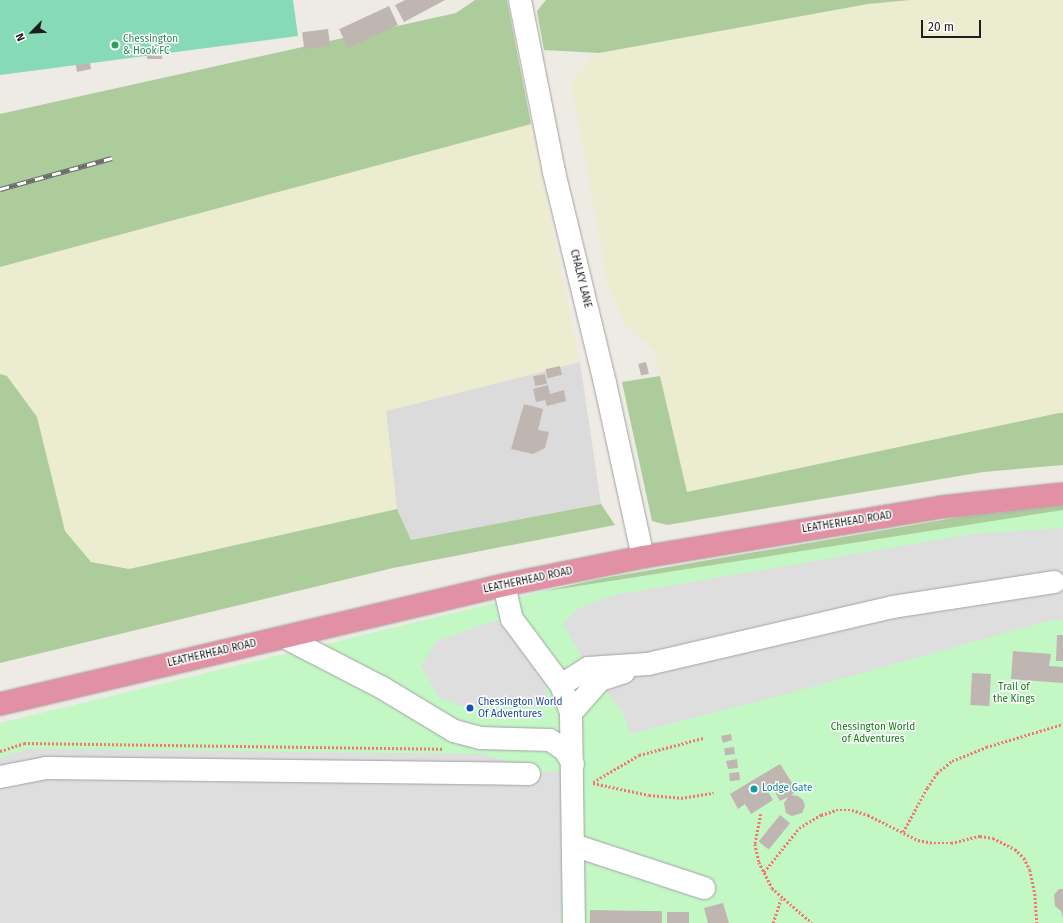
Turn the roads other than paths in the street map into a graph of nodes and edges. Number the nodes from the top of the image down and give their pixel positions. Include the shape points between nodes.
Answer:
1 (520, 0) edge
2 (1063, 494) edge
3 (643, 557) junction
4 (1054, 582) dead end
5 (504, 585) junction
6 (284, 637) junction
7 (648, 664) junction
8 (561, 685) junction
9 (5, 704) edge
10 (571, 713) junction
11 (573, 764) junction
12 (529, 774) dead end
13 (0, 777) edge
14 (573, 845) junction
15 (704, 888) dead end
16 (574, 923) edge

1 - 3 street, CHALKY LANE via 554,172 605,382
2 - 3 highway, LEATHERHEAD ROAD via 942,507
3 - 5 highway, LEATHERHEAD ROAD
4 - 7 street via 893,607
5 - 6 highway, LEATHERHEAD ROAD
5 - 8 street via 512,619
6 - 9 highway, LEATHERHEAD ROAD
6 - 11 street via 381,687 454,731 480,738 550,740 565,750
7 - 8 street via 588,668
7 - 10 street via 600,680
8 - 10 street
10 - 11 street
11 - 14 street
12 - 13 street via 46,768
14 - 15 street
14 - 16 street

